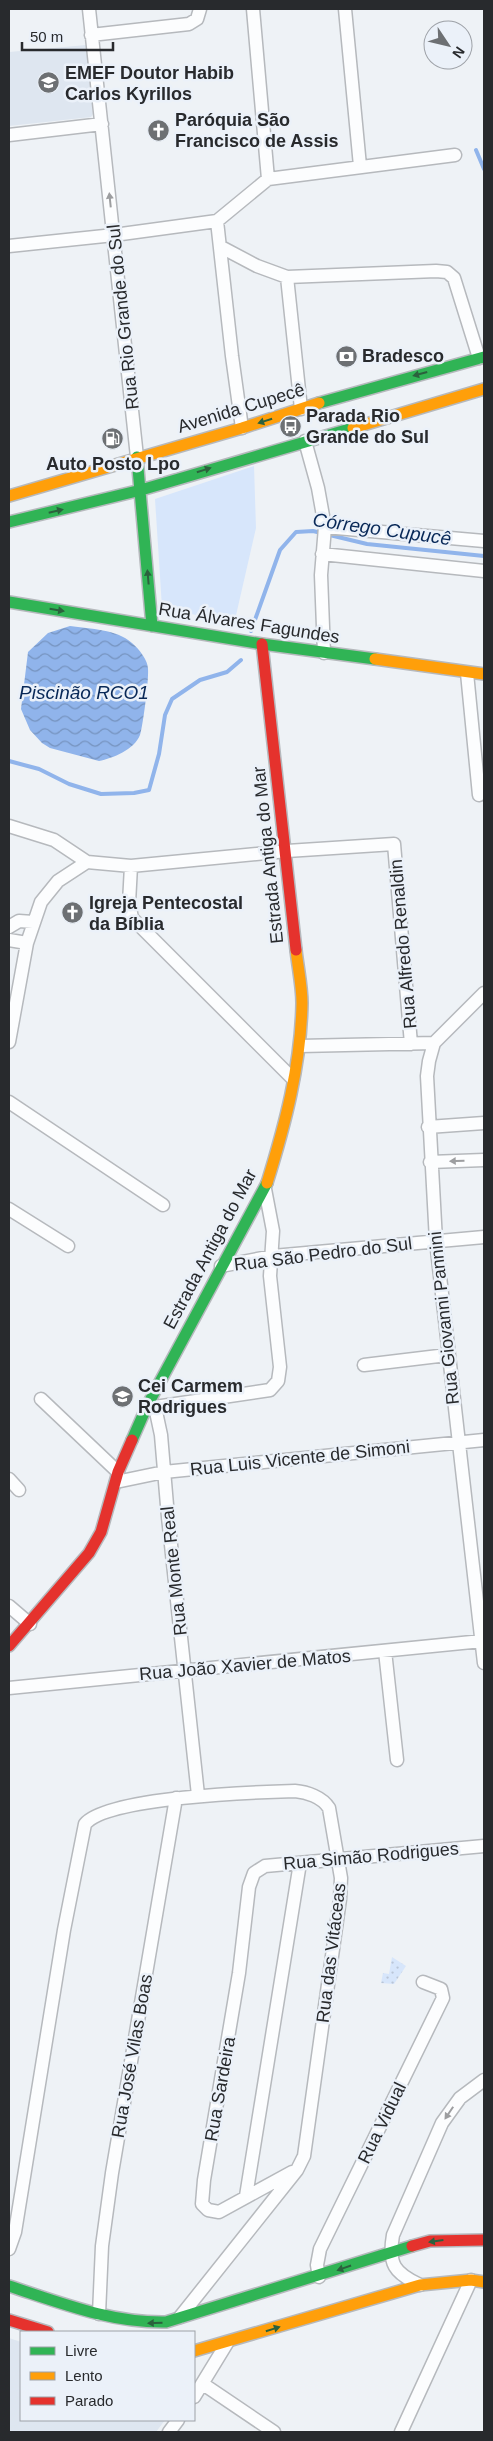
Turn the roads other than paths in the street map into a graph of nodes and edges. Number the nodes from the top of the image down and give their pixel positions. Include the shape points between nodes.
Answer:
1 (89, 9) edge
2 (200, 9) edge
3 (253, 9) edge
4 (345, 9) edge
5 (92, 35) junction
6 (102, 124) junction
7 (9, 135) edge
8 (455, 155) dead end
9 (360, 166) junction
10 (268, 179) junction
11 (217, 221) junction
12 (114, 235) junction
13 (9, 246) edge
14 (221, 247) junction
15 (288, 277) junction
16 (481, 357) edge
17 (484, 389) edge
18 (301, 409) junction
19 (242, 428) junction
20 (305, 441) junction
21 (137, 457) junction
22 (141, 490) junction
23 (9, 496) edge
24 (9, 522) edge
25 (325, 529) junction
26 (484, 541) edge
27 (322, 553) junction
28 (484, 571) edge
29 (9, 602) edge
30 (152, 626) junction
31 (262, 644) junction
32 (324, 653) junction
33 (467, 673) junction
34 (484, 674) edge
35 (479, 795) dead end
36 (9, 826) edge
37 (287, 851) junction
38 (87, 862) junction
39 (131, 866) junction
40 (33, 922) junction
41 (9, 927) edge
42 (9, 940) edge
43 (27, 943) junction
44 (484, 993) edge
45 (9, 1042) edge
46 (434, 1043) junction
47 (412, 1044) junction
48 (300, 1046) junction
49 (293, 1079) junction
50 (9, 1102) edge
51 (484, 1123) edge
52 (428, 1127) junction
53 (484, 1160) edge
54 (430, 1162) junction
55 (265, 1189) junction
56 (163, 1205) dead end
57 (9, 1209) edge
58 (484, 1237) edge
59 (436, 1241) junction
60 (68, 1246) dead end
61 (272, 1256) junction
62 (221, 1266) junction
63 (448, 1355) junction
64 (364, 1365) dead end
65 (41, 1399) dead end
66 (151, 1407) junction
67 (484, 1440) edge
68 (458, 1442) junction
69 (164, 1472) junction
70 (117, 1477) junction
71 (9, 1479) edge
72 (19, 1490) dead end
73 (9, 1606) edge
74 (30, 1624) junction
75 (482, 1641) junction
76 (9, 1646) edge
77 (385, 1651) junction
78 (484, 1663) edge
79 (185, 1670) junction
80 (9, 1688) edge
81 (397, 1760) dead end
82 (198, 1795) junction
83 (176, 1798) junction
84 (484, 1846) edge
85 (338, 1861) junction
86 (300, 1863) junction
87 (258, 1869) joint
88 (423, 1982) dead end
89 (484, 2080) edge
90 (297, 2170) junction
91 (246, 2196) junction
92 (484, 2240) edge
93 (9, 2249) edge
94 (390, 2253) junction
95 (319, 2277) junction
96 (470, 2280) junction
97 (484, 2282) edge
98 (420, 2285) junction
99 (9, 2286) edge
100 (99, 2314) junction
101 (9, 2320) edge
102 (176, 2321) junction
103 (45, 2331) edge
104 (227, 2343) junction
105 (196, 2350) edge
106 (214, 2366) junction
107 (203, 2384) junction
108 (195, 2396) edge
109 (177, 2421) edge
110 (169, 2432) edge
111 (274, 2432) edge
112 (401, 2432) edge

1 - 5 street, Rua Rio Grande do Sul
2 - 5 street via 196,19 189,24
3 - 10 street
4 - 9 street
5 - 6 street, Rua Rio Grande do Sul
6 - 7 street
12 -> 6 street, Rua Rio Grande do Sul
8 - 9 street
9 - 10 street
10 - 11 street
11 - 12 street
11 - 14 street
12 - 13 street
12 - 21 street, Rua Rio Grande do Sul
14 - 15 street via 257,266
14 - 19 street
15 - 16 street via 447,272 454,278
15 - 18 street
16 -> 18 main road, Avenida Cupecê
17 - 20 main road
18 -> 19 main road, Avenida Cupecê
19 - 21 main road, Avenida Cupecê
22 -> 20 main road
20 - 25 street
21 - 22 main road, Rua Rio Grande do Sul
21 - 23 main road, Avenida Cupecê
24 -> 22 main road
30 -> 22 main road, Rua Rio Grande do Sul
25 - 26 street
25 - 27 street
27 - 28 street
27 - 32 street
29 -> 30 main road, Rua Álvares Fagundes
30 - 31 main road, Rua Álvares Fagundes
31 - 32 main road, Rua Álvares Fagundes
31 - 37 main road, Estrada Antiga do Mar
32 - 33 main road, Rua Álvares Fagundes
33 - 34 main road, Rua Álvares Fagundes
33 - 35 street
36 - 38 street via 54,840
37 - 39 street
37 - 47 street, Rua Alfredo Renaldin via 394,844
37 - 48 main road, Estrada Antiga do Mar via 302,1001
38 - 39 street
38 - 40 street via 58,881 40,902
39 - 49 street via 129,903 132,918
40 - 41 street via 19,921
40 - 43 street
42 - 43 street
43 - 45 street
44 - 46 street
46 - 47 street
46 - 52 street, Rua Giovanni Pannini via 427,1076
47 - 48 street
48 - 49 main road, Estrada Antiga do Mar
49 - 55 main road, Estrada Antiga do Mar
50 - 56 street
51 - 52 street
52 - 54 street, Rua Giovanni Pannini
53 -> 54 street
54 - 59 street, Rua Giovanni Pannini
55 - 61 street via 273,1231
55 - 62 main road, Estrada Antiga do Mar
57 - 60 street
58 - 59 street, Rua São Pedro do Sul
59 - 61 street, Rua São Pedro do Sul
59 - 63 street, Rua Giovanni Pannini
61 - 62 street, Rua São Pedro do Sul
61 - 66 street via 270,1276 280,1367 278,1381 270,1390
62 - 66 main road, Estrada Antiga do Mar
63 - 64 street
63 - 68 street, Rua Giovanni Pannini
65 - 70 street
66 - 69 street, Rua Monte Real via 160,1427
66 - 70 main road, Estrada Antiga do Mar
67 - 68 street, Rua Luis Vicente de Simoni
68 - 69 street, Rua Luis Vicente de Simoni
68 - 75 street, Rua Giovanni Pannini
69 - 70 street, Rua Luis Vicente de Simoni
69 - 79 street, Rua Monte Real
70 - 74 main road, Estrada Antiga do Mar via 101,1532 89,1553
71 - 72 street
73 - 74 street
74 - 76 main road, Estrada Antiga do Mar
75 - 77 street, Rua João Xavier de Matos
75 - 78 street, Rua Giovanni Pannini
77 - 79 street, Rua João Xavier de Matos
77 - 81 street
79 - 80 street, Rua João Xavier de Matos
79 - 82 street, Rua Monte Real
82 - 83 street, Rua das Vitáceas
82 - 85 street, Rua das Vitáceas via 294,1791 319,1799 327,1805 332,1817
83 - 93 street, Rua das Vitáceas via 103,1814 88,1820 83,1828 15,2232
83 - 100 street, Rua José Vilas Boas via 112,2173 102,2246
84 - 85 street, Rua Simão Rodrigues
85 - 86 street, Rua Simão Rodrigues
85 - 90 street, Rua das Vitáceas via 341,1878 335,1942 304,2156
86 - 87 street, Rua Simão Rodrigues
86 - 91 street
87 - 91 street, Rua Sardeira via 249,1887 238,1981 202,2199 205,2208 215,2212
88 - 95 street, Rua Vidual via 441,1989 443,1998 320,2249
89 -> 94 street via 460,2098 442,2123 393,2235
90 - 91 street, Rua Sardeira
90 - 102 street, Rua das Vitáceas
92 -> 94 main road via 430,2241
94 -> 95 main road
94 - 98 street via 396,2271
95 - 102 main road
96 - 97 main road
96 - 98 main road
96 - 112 street
104 -> 98 main road
99 - 100 main road
102 -> 100 main road via 136,2322
101 - 103 main road
104 - 105 main road
104 - 106 street
105 - 106 street
106 - 107 street
107 - 108 street
107 - 111 street
109 - 110 street

